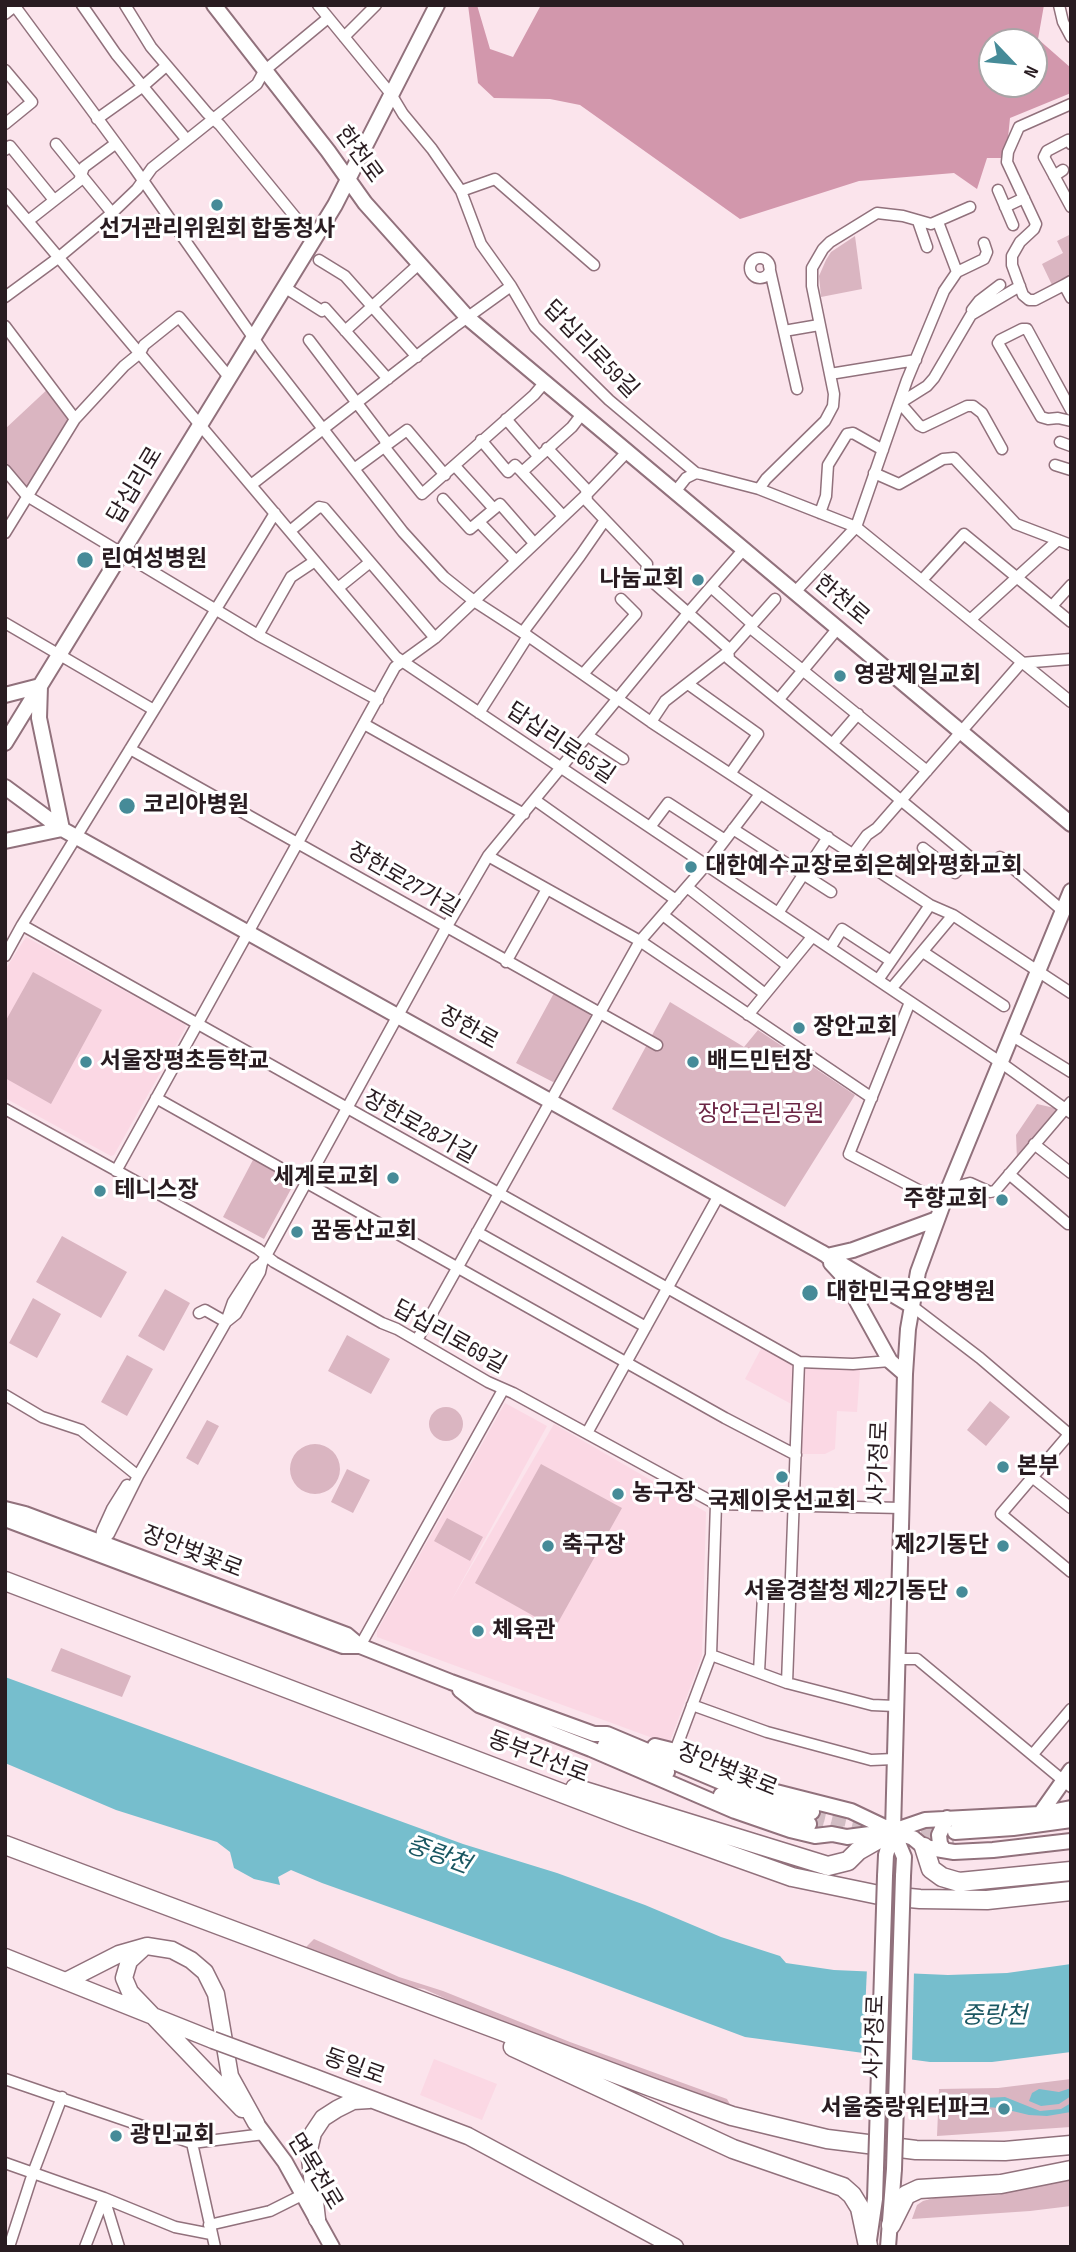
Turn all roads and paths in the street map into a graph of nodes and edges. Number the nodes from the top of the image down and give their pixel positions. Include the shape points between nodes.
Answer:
1 (82, 5) edge
2 (125, 5) edge
3 (214, 5) edge
4 (318, 5) edge
5 (376, 5) edge
6 (437, 5) edge
7 (1059, 5) edge
8 (15, 6) edge
9 (5, 14) edge
10 (328, 18) junction
11 (344, 37) junction
12 (1071, 37) edge
13 (166, 66) junction
14 (5, 70) edge
15 (264, 71) junction
16 (142, 87) junction
17 (391, 94) junction
18 (1071, 104) edge
19 (97, 119) junction
20 (214, 119) junction
21 (5, 124) edge
22 (187, 140) junction
23 (1070, 141) edge
24 (56, 144) dead end
25 (115, 144) junction
26 (5, 150) edge
27 (1063, 170) dead end
28 (81, 175) junction
29 (1054, 176) junction
30 (143, 179) junction
31 (348, 179) junction
32 (998, 190) dead end
33 (1067, 190) edge
34 (461, 191) junction
35 (5, 194) edge
36 (1024, 198) junction
37 (54, 200) junction
38 (1070, 205) edge
39 (970, 207) dead end
40 (1005, 207) junction
41 (112, 213) junction
42 (28, 221) junction
43 (918, 221) junction
44 (937, 222) junction
45 (1013, 225) dead end
46 (314, 240) junction
47 (984, 243) dead end
48 (927, 247) dead end
49 (58, 258) junction
50 (320, 260) dead end
51 (419, 264) junction
52 (594, 265) dead end
53 (769, 266) dead end
54 (957, 272) junction
55 (1067, 283) edge
56 (1000, 285) dead end
57 (511, 286) junction
58 (1020, 286) junction
59 (284, 287) junction
60 (5, 297) edge
61 (1071, 298) edge
62 (372, 306) junction
63 (971, 315) junction
64 (468, 318) junction
65 (820, 324) junction
66 (5, 326) edge
67 (345, 331) junction
68 (784, 331) junction
69 (253, 338) junction
70 (309, 340) dead end
71 (140, 354) junction
72 (417, 357) junction
73 (916, 360) junction
74 (830, 374) junction
75 (229, 377) junction
76 (388, 379) junction
77 (545, 382) junction
78 (797, 389) dead end
79 (900, 403) junction
80 (357, 404) junction
81 (1071, 410) edge
82 (582, 414) junction
83 (75, 419) junction
84 (506, 419) junction
85 (1071, 421) edge
86 (200, 425) junction
87 (323, 428) junction
88 (481, 440) junction
89 (1059, 442) dead end
90 (386, 445) junction
91 (1071, 446) edge
92 (547, 448) junction
93 (1002, 449) dead end
94 (883, 450) junction
95 (627, 453) junction
96 (538, 456) junction
97 (1055, 464) dead end
98 (455, 466) junction
99 (354, 469) junction
100 (5, 470) edge
101 (1071, 470) edge
102 (522, 472) junction
103 (696, 473) junction
104 (874, 473) junction
105 (445, 475) junction
106 (251, 485) junction
107 (759, 489) junction
108 (675, 492) junction
109 (586, 495) junction
110 (27, 496) junction
111 (443, 499) dead end
112 (497, 507) junction
113 (275, 513) junction
114 (820, 513) junction
115 (563, 516) junction
116 (605, 520) junction
117 (480, 522) junction
118 (856, 527) junction
119 (290, 531) junction
120 (5, 533) edge
121 (1058, 540) junction
122 (534, 542) junction
123 (1071, 545) edge
124 (744, 550) junction
125 (121, 553) junction
126 (515, 560) junction
127 (315, 561) junction
128 (369, 563) junction
129 (1018, 576) junction
130 (922, 580) junction
131 (1071, 585) edge
132 (710, 587) junction
133 (338, 588) junction
134 (795, 592) junction
135 (621, 599) dead end
136 (775, 599) dead end
137 (474, 601) junction
138 (1052, 606) junction
139 (216, 609) junction
140 (689, 612) junction
141 (970, 620) junction
142 (1071, 622) edge
143 (5, 623) edge
144 (752, 626) junction
145 (838, 628) junction
146 (526, 634) junction
147 (258, 635) junction
148 (435, 638) junction
149 (728, 652) junction
150 (60, 654) junction
151 (1071, 659) edge
152 (403, 662) junction
153 (1021, 663) junction
154 (803, 671) junction
155 (583, 674) junction
156 (688, 684) junction
157 (40, 686) junction
158 (5, 695) edge
159 (619, 699) junction
160 (779, 699) junction
161 (377, 700) junction
162 (1071, 702) edge
163 (153, 710) junction
164 (479, 713) junction
165 (858, 714) junction
166 (651, 722) junction
167 (364, 724) junction
168 (961, 732) junction
169 (588, 737) junction
170 (5, 743) edge
171 (833, 743) junction
172 (130, 749) junction
173 (623, 759) dead end
174 (563, 768) junction
175 (927, 771) junction
176 (730, 774) junction
177 (5, 788) edge
178 (760, 794) junction
179 (536, 800) junction
180 (902, 800) junction
181 (524, 814) junction
182 (1071, 824) edge
183 (650, 827) junction
184 (62, 829) junction
185 (733, 830) junction
186 (76, 837) junction
187 (828, 837) junction
188 (725, 840) junction
189 (5, 841) edge
190 (297, 843) junction
191 (923, 848) dead end
192 (853, 854) junction
193 (488, 856) junction
194 (1000, 857) dead end
195 (706, 865) junction
196 (803, 874) junction
197 (687, 887) junction
198 (547, 889) junction
199 (1071, 891) edge
200 (831, 892) dead end
201 (676, 900) junction
202 (930, 905) junction
203 (1063, 911) junction
204 (778, 913) junction
205 (663, 915) junction
206 (953, 915) junction
207 (22, 925) junction
208 (446, 928) junction
209 (247, 932) junction
210 (812, 937) junction
211 (640, 941) junction
212 (830, 948) junction
213 (923, 952) junction
214 (5, 956) edge
215 (891, 961) junction
216 (506, 962) junction
217 (788, 965) junction
218 (1038, 972) junction
219 (878, 981) junction
220 (891, 989) junction
221 (1071, 993) edge
222 (765, 994) junction
223 (910, 1002) junction
224 (1004, 1006) dead end
225 (600, 1012) junction
226 (748, 1015) junction
227 (398, 1016) junction
228 (197, 1024) junction
229 (1011, 1035) junction
230 (657, 1045) dead end
231 (1000, 1062) junction
232 (1071, 1072) edge
233 (156, 1098) junction
234 (872, 1098) junction
235 (550, 1101) junction
236 (1069, 1108) edge
237 (5, 1109) edge
238 (347, 1109) junction
239 (1034, 1144) junction
240 (116, 1171) junction
241 (1071, 1173) edge
242 (1009, 1174) junction
243 (307, 1181) junction
244 (948, 1190) junction
245 (499, 1194) junction
246 (719, 1195) junction
247 (937, 1219) junction
248 (1068, 1224) dead end
249 (477, 1232) junction
250 (824, 1254) junction
251 (264, 1259) junction
252 (457, 1268) junction
253 (667, 1289) junction
254 (912, 1306) junction
255 (199, 1312) dead end
256 (226, 1322) junction
257 (646, 1326) junction
258 (417, 1340) junction
259 (627, 1361) junction
260 (890, 1361) junction
261 (799, 1362) junction
262 (905, 1374) junction
263 (503, 1390) junction
264 (5, 1395) edge
265 (587, 1433) junction
266 (1070, 1433) edge
267 (796, 1454) junction
268 (138, 1476) junction
269 (1032, 1477) junction
270 (716, 1504) junction
271 (794, 1505) junction
272 (902, 1508) junction
273 (1071, 1508) edge
274 (5, 1509) edge
275 (5, 1519) edge
276 (99, 1548) junction
277 (1071, 1572) edge
278 (5, 1581) edge
279 (790, 1595) junction
280 (360, 1646) junction
281 (711, 1655) junction
282 (897, 1658) junction
283 (759, 1672) junction
284 (451, 1682) junction
285 (787, 1683) junction
286 (692, 1705) junction
287 (895, 1706) junction
288 (1071, 1709) edge
289 (594, 1734) junction
290 (626, 1742) junction
291 (675, 1751) junction
292 (1033, 1754) junction
293 (894, 1759) junction
294 (1068, 1779) edge
295 (525, 1780) junction
296 (1071, 1808) edge
297 (1040, 1814) junction
298 (814, 1819) junction
299 (1071, 1820) edge
300 (893, 1831) junction
301 (1071, 1832) edge
302 (950, 1836) junction
303 (1071, 1841) edge
304 (5, 1845) edge
305 (924, 1847) junction
306 (1071, 1871) edge
307 (1071, 1891) edge
308 (147, 1946) junction
309 (5, 1957) edge
310 (66, 1980) junction
311 (453, 2013) junction
312 (149, 2014) junction
313 (5, 2079) edge
314 (62, 2097) junction
315 (375, 2100) junction
316 (260, 2129) junction
317 (192, 2143) junction
318 (1071, 2145) edge
319 (5, 2163) edge
320 (1071, 2170) edge
321 (33, 2173) junction
322 (304, 2194) junction
323 (104, 2198) junction
324 (317, 2218) junction
325 (891, 2225) junction
326 (210, 2229) junction
327 (9, 2247) edge
328 (85, 2247) edge
329 (119, 2247) edge
330 (215, 2247) edge
331 (332, 2247) edge
332 (676, 2247) edge
333 (868, 2247) edge
334 (888, 2247) edge

1 - 16 street
2 - 13 street
3 - 15 main road, 한천로
4 - 10 street, 답십리로59길
5 - 11 street
6 - 17 main road, 답십리로
7 - 12 street
8 - 9 street
8 - 19 street
10 - 11 street, 답십리로59길
10 - 15 street
11 - 17 street, 답십리로59길
13 - 16 street
13 - 20 street
14 - 21 street via 32,102
15 - 20 street via 257,84
15 - 31 main road, 한천로
16 - 19 street
16 - 22 street
17 - 31 main road, 답십리로
17 - 34 street, 답십리로59길
18 - 36 street via 1022,124 1017,131 1007,162
19 - 25 street
20 - 22 street
20 - 46 street
22 - 30 street
23 - 29 street via 1044,155
24 - 28 street
25 - 28 street via 84,167
25 - 30 street
26 - 37 street via 10,146
27 - 29 street
28 - 37 street
28 - 41 street
29 - 33 street
30 - 41 street
30 - 69 street
31 - 46 main road, 답십리로
31 - 51 main road, 한천로
32 - 40 street
33 - 38 street
34 - 52 street via 495,179
34 - 57 street, 답십리로59길 via 481,244
35 - 42 street, 답십리로65길
36 - 40 street
36 - 58 street via 1036,223 1012,256
37 - 42 street
39 - 44 street
40 - 45 street
41 - 49 street
42 - 49 street, 답십리로65길
43 - 44 street
43 - 48 street
43 - 65 street via 877,213 823,249 811,276
44 - 54 street
46 - 59 main road, 답십리로
47 - 54 street via 984,259
49 - 60 street
49 - 71 street, 답십리로65길
50 - 62 street via 345,276
51 - 62 street
51 - 64 main road, 한천로
53 - 68 street
54 - 73 street via 944,291
55 - 58 street via 1032,301
55 - 61 street
56 - 63 street via 976,304
57 - 64 street
57 - 103 street, 답십리로59길 via 535,327 572,365
58 - 63 street
59 - 67 street via 322,311 326,308
59 - 69 main road, 답십리로
62 - 67 street
62 - 72 street
63 - 79 street via 934,378
64 - 72 street
64 - 77 main road, 한천로
65 - 68 street
65 - 74 street
66 - 83 street
67 - 76 street
68 - 78 street
69 - 75 main road, 답십리로
69 - 87 street
70 - 80 street
71 - 75 street via 144,345 179,317
71 - 83 street
71 - 86 street, 답십리로65길
72 - 76 street
73 - 74 street
73 - 79 street
74 - 107 street via 833,406 825,421
75 - 86 main road, 답십리로
76 - 80 street
77 - 82 main road, 한천로
77 - 84 street
79 - 93 street via 923,427 974,406
79 - 94 street
80 - 87 street
80 - 90 street
81 - 85 street via 1027,329 1000,340 998,344 1041,417
82 - 92 street
82 - 95 main road, 한천로
83 - 110 street
84 - 88 street
84 - 96 street
86 - 106 street, 답십리로65길
86 - 125 main road, 답십리로
87 - 99 street
87 - 106 street
88 - 98 street
88 - 102 street via 508,472 516,465
89 - 91 street
90 - 99 street
90 - 105 street via 407,430
90 - 105 street via 422,494
92 - 96 street
92 - 109 street via 586,489
94 - 104 street
94 - 114 street via 850,432 828,465
95 - 108 main road, 한천로
95 - 109 street
96 - 102 street
97 - 101 street
98 - 105 street
98 - 112 street
99 - 137 street via 428,562
100 - 110 street
102 - 115 street
103 - 107 street
103 - 108 street
104 - 118 street
104 - 121 street via 898,484 943,459 954,458 1016,524
106 - 113 street, 답십리로65길
107 - 114 street
108 - 124 main road, 한천로
109 - 115 street
109 - 116 street
110 - 120 street
110 - 125 street
111 - 117 street via 470,529
112 - 117 street
112 - 122 street
113 - 119 street, 답십리로65길
113 - 139 street
114 - 118 street
115 - 122 street
116 - 140 street via 647,564 646,576
116 - 146 street
117 - 126 street
118 - 130 street
118 - 134 street
119 - 127 street, 답십리로65길
119 - 128 street via 319,507 324,508
121 - 123 street
121 - 129 street
122 - 126 street
124 - 132 street
124 - 134 main road, 한천로
125 - 139 street
125 - 150 main road, 답십리로
126 - 137 street
127 - 133 street, 답십리로65길
127 - 147 street via 291,577
128 - 133 street
128 - 148 street
129 - 130 street via 964,534
129 - 138 street
129 - 141 street
130 - 141 street
131 - 138 street
132 - 140 street
132 - 144 street
133 - 152 street, 답십리로65길
134 - 145 main road, 한천로
135 - 155 street via 636,614
136 - 144 street
137 - 146 street
137 - 148 street
138 - 142 street
139 - 147 street
139 - 163 street
140 - 149 street
140 - 159 street
141 - 153 street
143 - 150 street
144 - 149 street
144 - 154 street
145 - 154 street
145 - 168 main road, 한천로
146 - 155 street
146 - 164 street
147 - 161 street
148 - 152 street
149 - 156 street
149 - 160 street via 729,659
150 - 157 main road, 답십리로
150 - 163 street
151 - 153 street
152 - 161 street via 395,667
152 - 164 street, 답십리로65길
153 - 162 street
153 - 168 street
154 - 160 street
154 - 165 street
155 - 159 street
156 - 166 street via 665,701
156 - 176 street via 758,734
157 - 158 main road
157 - 170 main road, 답십리로
157 - 184 main road via 39,718
159 - 166 street
159 - 169 street
160 - 171 street
161 - 167 street
163 - 172 street
164 - 174 street, 답십리로65길
165 - 171 street
165 - 175 street
166 - 176 street
167 - 181 street
167 - 190 street
168 - 175 street
168 - 182 main road, 한천로
169 - 173 street
169 - 174 street
171 - 180 street
172 - 186 street
172 - 190 street, 장한로27가길
174 - 179 street
174 - 183 street, 답십리로65길
175 - 180 street
176 - 178 street
177 - 184 main road, 장한로
178 - 185 street
178 - 187 street
179 - 181 street
179 - 201 street
180 - 191 street via 970,857 956,873
180 - 192 street
181 - 193 street
183 - 188 street via 668,803
183 - 195 street, 답십리로65길
184 - 186 main road, 장한로
184 - 189 main road
185 - 188 street
185 - 196 street
186 - 207 street
186 - 209 main road, 장한로
187 - 192 street
187 - 196 street
188 - 195 street
190 - 208 street, 장한로27가길
190 - 209 street
192 - 202 street
193 - 198 street
193 - 208 street
194 - 203 street
195 - 197 street
195 - 204 street, 답십리로65길
196 - 200 street
196 - 204 street
197 - 201 street
197 - 217 street
198 - 211 street
198 - 216 street
199 - 203 main road, 사가정로
201 - 205 street
202 - 206 street
202 - 215 street
203 - 218 main road, 사가정로
204 - 210 street, 답십리로65길
205 - 211 street
205 - 222 street
206 - 213 street
206 - 218 street
207 - 214 street
207 - 228 street, 장한로28가길
208 - 216 street, 장한로27가길
208 - 227 street
209 - 227 main road, 장한로
209 - 228 street
210 - 212 street, 답십리로65길
210 - 217 street
211 - 225 street
211 - 226 street
212 - 215 street via 842,929
212 - 219 street, 답십리로65길
213 - 220 street
213 - 224 street
215 - 219 street
216 - 225 street, 장한로27가길
217 - 222 street
218 - 221 street
218 - 229 main road, 사가정로
219 - 220 street, 답십리로65길
220 - 223 street, 답십리로65길
222 - 226 street
223 - 231 street, 답십리로65길
223 - 234 street
225 - 230 street, 장한로27가길
225 - 235 street
226 - 234 street
227 - 235 main road, 장한로
227 - 238 street
228 - 233 street
228 - 238 street, 장한로28가길
229 - 231 main road, 사가정로
229 - 232 street
231 - 236 street, 답십리로65길
231 - 244 main road, 사가정로
233 - 240 street
233 - 243 street
234 - 244 street via 849,1154 926,1194
235 - 245 street
235 - 246 main road, 장한로
236 - 239 street
237 - 240 street, 답십리로69길
238 - 243 street
238 - 245 street, 장한로28가길
239 - 241 street
239 - 242 street
240 - 251 street, 답십리로69길 via 258,1249
242 - 244 street via 995,1191 970,1183
242 - 248 street
243 - 251 street
243 - 252 street
244 - 247 main road, 사가정로
245 - 249 street
245 - 253 street, 장한로28가길
246 - 250 main road, 장한로
246 - 253 street
247 - 250 main road via 853,1250
247 - 254 main road, 사가정로 via 918,1272
249 - 252 street
249 - 257 street
250 - 254 main road, 장한로
250 - 260 main road via 843,1276
251 - 256 street via 233,1302
251 - 258 street, 답십리로69길
252 - 258 street
252 - 259 street
253 - 257 street
253 - 261 street, 장한로28가길
254 - 262 main road, 사가정로
254 - 266 street
255 - 256 street via 205,1310
256 - 268 street
257 - 259 street
258 - 263 street, 답십리로69길
259 - 265 street
259 - 267 street
260 - 261 street, 장한로28가길
260 - 262 main road
261 - 267 street
262 - 272 main road, 사가정로
263 - 265 street, 답십리로69길
263 - 280 street
264 - 268 street via 42,1417 81,1430
265 - 270 street, 답십리로69길
266 - 269 street
267 - 271 street
268 - 276 street
268 - 276 street via 118,1497
269 - 273 street
269 - 277 street via 1001,1514
270 - 271 street, 답십리로69길
270 - 281 street
271 - 272 street, 답십리로69길
271 - 279 street
272 - 282 main road, 사가정로
274 - 276 main road, 장안벚꽃로
275 - 276 main road, 장안벚꽃로
276 - 280 main road, 장안벚꽃로 via 347,1635
278 - 295 highway, 동부간선로
279 - 283 street via 764,1596
279 - 285 street
280 - 284 main road, 장안벚꽃로
281 - 283 street
281 - 286 street
282 - 287 main road, 사가정로
282 - 292 street via 917,1659
283 - 285 street
284 - 289 main road, 장안벚꽃로
284 - 298 main road via 479,1705 735,1811 790,1830
285 - 287 street via 872,1705
286 - 291 street
286 - 293 street via 793,1740 871,1760
287 - 293 main road, 사가정로
288 - 292 street
289 - 290 main road, 장안벚꽃로
289 - 298 main road, 장안벚꽃로 via 603,1745 719,1795
290 - 291 main road
290 - 298 main road, 장안벚꽃로
291 - 298 main road via 776,1792
292 - 294 street
293 - 300 main road, 사가정로
294 - 297 main road
295 - 300 highway via 581,1789 828,1866 848,1861
295 - 307 highway, 동부간선로 via 792,1877 838,1888 958,1901
296 - 297 main road
297 - 302 main road
298 - 300 main road via 851,1811
298 - 300 main road via 832,1834 847,1837
299 - 302 main road
300 - 302 main road via 925,1820
300 - 305 main road
300 - 325 main road, 사가정로, bridge via 904,1857
300 - 333 main road, 사가정로, bridge via 886,1855 875,2199
301 - 302 main road via 1026,1839
302 - 303 main road via 954,1852
302 - 305 main road
304 - 311 highway
305 - 306 highway via 931,1869 959,1882
308 - 310 main road
308 - 312 main road via 129,1961 124,1978
308 - 316 main road via 172,1950 205,1972 216,1994 230,2076
309 - 310 main road, 동일로
310 - 312 main road, 동일로
311 - 318 highway via 708,2108 818,2137 966,2152
311 - 333 highway via 500,2042 733,2149 843,2187 860,2208
312 - 315 main road, 동일로, bridge
312 - 316 main road
313 - 314 street
314 - 317 street
314 - 321 street
315 - 324 main road via 353,2101 337,2109 323,2118 313,2133 309,2150
315 - 332 main road, 동일로 via 468,2136
316 - 317 street
316 - 322 main road, 면목천로
317 - 326 street
319 - 321 street
320 - 325 highway via 1001,2184 919,2189 906,2195
321 - 323 street
321 - 327 street
322 - 324 main road, 면목천로
322 - 326 street via 270,2211
323 - 326 street via 175,2227
323 - 328 street
323 - 329 street
324 - 331 main road, 면목천로
325 - 334 main road, 사가정로
326 - 330 street

